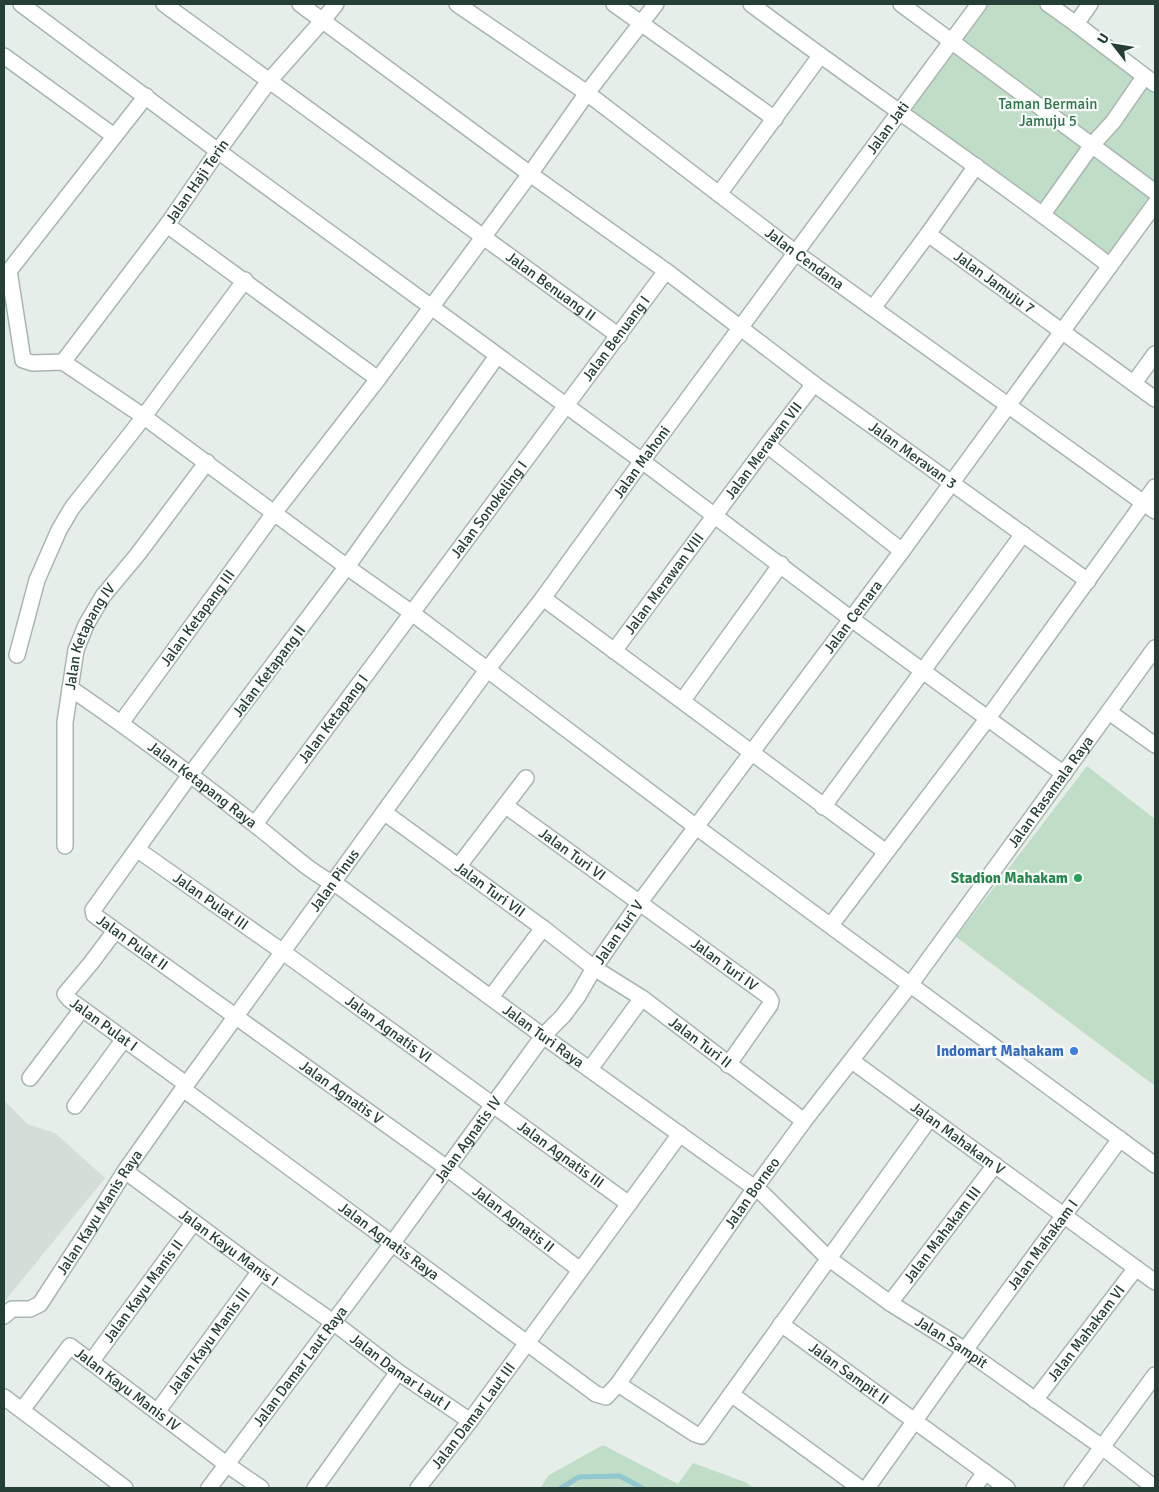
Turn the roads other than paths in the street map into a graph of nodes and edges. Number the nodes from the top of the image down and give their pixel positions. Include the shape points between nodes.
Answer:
1 (21, 4) edge
2 (164, 4) edge
3 (300, 4) edge
4 (336, 4) edge
5 (457, 4) edge
6 (614, 4) edge
7 (656, 4) edge
8 (751, 4) edge
9 (901, 4) edge
10 (979, 4) edge
11 (1048, 4) edge
12 (1090, 4) edge
13 (323, 20) junction
14 (641, 23) junction
15 (1076, 24) junction
16 (951, 41) junction
17 (4, 56) edge
18 (820, 56) junction
19 (1150, 80) edge
20 (269, 81) junction
21 (586, 93) junction
22 (146, 96) junction
23 (899, 112) junction
24 (775, 119) junction
25 (114, 136) junction
26 (1092, 145) junction
27 (218, 151) junction
28 (976, 166) junction
29 (530, 174) junction
30 (1155, 192) edge
31 (719, 194) junction
32 (1155, 204) edge
33 (1043, 214) junction
34 (167, 225) junction
35 (928, 234) junction
36 (484, 236) junction
37 (796, 253) junction
38 (1110, 266) junction
39 (10, 269) edge
40 (666, 271) junction
41 (245, 280) junction
42 (431, 307) junction
43 (873, 308) junction
44 (741, 328) junction
45 (1062, 332) junction
46 (619, 336) junction
47 (1155, 354) edge
48 (497, 356) junction
49 (58, 363) junction
50 (378, 379) junction
51 (1134, 383) junction
52 (814, 384) junction
53 (1155, 399) edge
54 (1008, 405) junction
55 (566, 406) junction
56 (143, 416) junction
57 (767, 445) junction
58 (642, 461) junction
59 (207, 462) junction
60 (951, 482) junction
61 (1155, 487) edge
62 (1150, 507) edge
63 (274, 513) junction
64 (714, 517) junction
65 (1023, 534) junction
66 (902, 552) junction
67 (781, 564) junction
68 (347, 567) junction
69 (1088, 581) junction
70 (543, 598) junction
71 (412, 613) junction
72 (850, 618) junction
73 (1155, 648) edge
74 (614, 651) junction
75 (16, 655) dead end
76 (487, 670) junction
77 (922, 670) junction
78 (70, 688) junction
79 (683, 700) junction
80 (1109, 712) junction
81 (988, 718) junction
82 (121, 723) junction
83 (1155, 745) edge
84 (750, 753) junction
85 (1064, 774) junction
86 (190, 776) junction
87 (526, 778) dead end
88 (506, 806) junction
89 (823, 807) junction
90 (385, 813) junction
91 (255, 824) junction
92 (695, 826) junction
93 (65, 846) dead end
94 (138, 850) junction
95 (886, 852) junction
96 (458, 867) junction
97 (333, 884) junction
98 (640, 902) junction
99 (831, 925) junction
100 (543, 928) junction
101 (116, 931) junction
102 (283, 952) junction
103 (594, 968) junction
104 (910, 985) junction
105 (490, 997) junction
106 (642, 998) junction
107 (82, 1009) junction
108 (236, 1016) junction
109 (543, 1036) junction
110 (124, 1039) junction
111 (852, 1061) junction
112 (728, 1065) junction
113 (590, 1069) junction
114 (30, 1078) dead end
115 (185, 1087) junction
116 (493, 1104) junction
117 (75, 1106) dead end
118 (930, 1118) junction
119 (804, 1121) junction
120 (680, 1134) junction
121 (1120, 1139) junction
122 (995, 1165) junction
123 (1155, 1165) edge
124 (447, 1168) junction
125 (125, 1171) junction
126 (755, 1188) junction
127 (629, 1204) junction
128 (1064, 1216) junction
129 (194, 1222) junction
130 (392, 1243) junction
131 (828, 1258) junction
132 (1136, 1268) junction
133 (580, 1270) junction
134 (260, 1271) junction
135 (1155, 1282) edge
136 (890, 1303) junction
137 (4, 1316) edge
138 (332, 1322) junction
139 (781, 1324) junction
140 (526, 1342) junction
141 (965, 1350) junction
142 (91, 1362) junction
143 (398, 1372) junction
144 (1155, 1375) edge
145 (618, 1384) junction
146 (596, 1394) joint
147 (731, 1394) junction
148 (4, 1397) edge
149 (1035, 1400) junction
150 (22, 1410) junction
151 (157, 1412) junction
152 (470, 1421) junction
153 (915, 1422) junction
154 (1102, 1448) junction
155 (226, 1464) junction
156 (985, 1472) junction
157 (125, 1488) edge
158 (209, 1488) edge
159 (261, 1488) edge
160 (315, 1488) edge
161 (418, 1488) edge
162 (860, 1488) edge
163 (866, 1488) edge
164 (974, 1488) edge
165 (1007, 1488) edge
166 (1072, 1488) edge
167 (1155, 1488) edge

1 - 22 street
2 - 20 street, Jalan Benuang II
3 - 13 street, Jalan Meravan 3
4 - 13 street, Jalan Haji Terin
5 - 21 street, Jalan Cendana
6 - 14 street
7 - 14 street, Jalan Ketapang III
8 - 18 street
9 - 16 street
10 - 16 street, Jalan Jati
11 - 15 street
12 - 15 street
13 - 20 street, Jalan Haji Terin
13 - 29 street, Jalan Meravan 3
14 - 21 street, Jalan Ketapang III
14 - 24 street
15 - 19 street
16 - 23 street, Jalan Jati
16 - 26 street
17 - 25 street
18 - 23 street
18 - 24 street
19 - 26 street
20 - 27 street, Jalan Haji Terin
20 - 36 street, Jalan Benuang II
21 - 29 street, Jalan Ketapang III
21 - 31 street, Jalan Cendana
22 - 25 street
22 - 27 street
23 - 28 street
23 - 37 street, Jalan Jati
24 - 31 street
25 - 39 street
26 - 30 street
26 - 33 street
27 - 34 street, Jalan Haji Terin
27 - 42 street
28 - 33 street
28 - 35 street
29 - 36 street, Jalan Ketapang III
29 - 40 street, Jalan Meravan 3
31 - 37 street, Jalan Cendana
32 - 38 street, Jalan Cemara
33 - 38 street
34 - 41 street
34 - 49 street, Jalan Haji Terin
35 - 43 street
35 - 45 street, Jalan Jamuju 7
36 - 42 street, Jalan Ketapang III
36 - 46 street, Jalan Benuang II
37 - 43 street, Jalan Cendana
37 - 44 street, Jalan Mahoni
38 - 45 street, Jalan Cemara
39 - 49 street via 23,360
40 - 44 street, Jalan Meravan 3
40 - 46 street, Jalan Benuang I
41 - 50 street
41 - 56 street
42 - 48 street
42 - 50 street, Jalan Ketapang III
43 - 54 street, Jalan Cendana
44 - 52 street, Jalan Meravan 3
44 - 58 street, Jalan Mahoni
45 - 51 street, Jalan Jamuju 7
45 - 54 street, Jalan Cemara
46 - 55 street, Jalan Benuang I
47 - 51 street
48 - 55 street
48 - 68 street, Jalan Ketapang II
49 - 56 street
50 - 63 street, Jalan Ketapang III
51 - 53 street, Jalan Jamuju 7
52 - 57 street, Jalan Merawan VII
52 - 60 street, Jalan Meravan 3
54 - 60 street, Jalan Cemara
54 - 62 street, Jalan Cendana
55 - 58 street
55 - 71 street, Jalan Sonokeling I
56 - 59 street
56 - 75 street via 72,508 59,530 37,580
57 - 64 street, Jalan Merawan VII
57 - 66 street
58 - 64 street
58 - 70 street, Jalan Mahoni
59 - 63 street
59 - 78 street, Jalan Ketapang IV via 103,596 86,624 76,650
60 - 65 street, Jalan Meravan 3
60 - 66 street, Jalan Cemara
61 - 62 street
62 - 69 street
63 - 68 street
63 - 82 street, Jalan Ketapang III
64 - 67 street
64 - 74 street, Jalan Merawan VIII
65 - 69 street, Jalan Meravan 3
65 - 77 street
66 - 72 street, Jalan Cemara
67 - 72 street
67 - 79 street
68 - 71 street
68 - 86 street, Jalan Ketapang II
69 - 81 street
70 - 74 street
70 - 76 street, Jalan Mahoni
71 - 76 street
71 - 91 street, Jalan Ketapang I
72 - 77 street
72 - 84 street, Jalan Cemara
73 - 80 street, Jalan Rasamala Raya
74 - 79 street
76 - 90 street, Jalan Pinus
76 - 92 street
77 - 81 street
77 - 89 street
78 - 82 street, Jalan Ketapang Raya
78 - 93 street, Jalan Ketapang IV via 65,722
79 - 84 street
80 - 83 street
80 - 85 street, Jalan Rasamala Raya
81 - 85 street
81 - 95 street
82 - 86 street, Jalan Ketapang Raya
84 - 89 street
84 - 92 street, Jalan Cemara
85 - 104 street, Jalan Rasamala Raya
86 - 91 street, Jalan Ketapang Raya
86 - 94 street, Jalan Pulat II
87 - 88 street
88 - 96 street
88 - 98 street, Jalan Turi VI
89 - 95 street
90 - 96 street, Jalan Turi VII
90 - 97 street, Jalan Pinus
91 - 97 street, Jalan Ketapang Raya
92 - 98 street, Jalan Turi V
92 - 99 street
94 - 101 street, Jalan Pulat II via 93,910 94,915
94 - 102 street, Jalan Pulat III
95 - 99 street
96 - 100 street, Jalan Turi VII
97 - 102 street, Jalan Pinus
97 - 105 street, Jalan Turi Raya
98 - 103 street, Jalan Turi V
98 - 112 street, Jalan Turi IV via 771,1001
99 - 104 street
100 - 103 street, Jalan Turi VII
100 - 105 street
101 - 107 street, Jalan Pulat I via 65,994
101 - 108 street, Jalan Pulat II
102 - 108 street, Jalan Pinus
102 - 116 street, Jalan Agnatis VI
103 - 106 street, Jalan Turi II
103 - 109 street, Jalan Turi V via 578,996
104 - 111 street, Jalan Borneo
104 - 121 street
105 - 109 street, Jalan Turi Raya
106 - 112 street, Jalan Turi II
106 - 113 street
107 - 110 street, Jalan Pulat I
107 - 114 street
108 - 115 street, Jalan Pinus
108 - 124 street, Jalan Agnatis V
109 - 113 street, Jalan Turi Raya
109 - 116 street, Jalan Agnatis IV
110 - 115 street, Jalan Pulat I
110 - 117 street
111 - 118 street, Jalan Mahakam V
111 - 119 street, Jalan Borneo
112 - 119 street, Jalan Turi II
113 - 120 street, Jalan Turi Raya
115 - 125 street, Jalan Kayu Manis Raya
115 - 130 street, Jalan Agnatis Raya
116 - 124 street, Jalan Agnatis IV
116 - 127 street, Jalan Agnatis III
118 - 122 street, Jalan Mahakam V
118 - 131 street
119 - 126 street, Jalan Borneo
120 - 126 street, Jalan Turi Raya
120 - 127 street
121 - 123 street
121 - 128 street, Jalan Mahakam I
122 - 128 street, Jalan Mahakam V
122 - 136 street, Jalan Mahakam III
124 - 130 street, Jalan Agnatis IV
124 - 133 street, Jalan Agnatis II
125 - 129 street, Jalan Kayu Manis I
125 - 137 street, Jalan Kayu Manis Raya via 40,1304 30,1309 12,1309
126 - 131 street, Jalan Sampit
126 - 145 street, Jalan Borneo
127 - 133 street
128 - 132 street, Jalan Mahakam V
128 - 141 street, Jalan Mahakam I
129 - 134 street, Jalan Kayu Manis I
129 - 142 street, Jalan Kayu Manis II
130 - 138 street, Jalan Damar Laut Raya
130 - 140 street, Jalan Agnatis Raya
131 - 136 street, Jalan Sampit
131 - 139 street
132 - 135 street, Jalan Mahakam V
132 - 149 street, Jalan Mahakam VI
133 - 140 street
134 - 138 street, Jalan Kayu Manis I
134 - 151 street, Jalan Kayu Manis III
136 - 141 street, Jalan Sampit
138 - 143 street, Jalan Damar Laut I
138 - 155 street, Jalan Damar Laut Raya
139 - 147 street
139 - 153 street, Jalan Sampit II
140 - 146 street, Jalan Agnatis Raya
140 - 152 street, Jalan Damar Laut III
141 - 149 street, Jalan Sampit
141 - 153 street, Jalan Mahakam I
142 - 150 street, Jalan Kayu Manis IV via 70,1346
142 - 151 street, Jalan Kayu Manis IV
143 - 152 street, Jalan Damar Laut I
143 - 160 street
144 - 154 street
145 - 146 street, Jalan Borneo via 606,1397
145 - 147 street via 701,1436
147 - 162 street
148 - 150 street
149 - 154 street, Jalan Sampit
150 - 157 street
151 - 155 street, Jalan Kayu Manis IV
152 - 161 street, Jalan Damar Laut III
153 - 156 street, Jalan Sampit II
153 - 163 street, Jalan Mahakam I
154 - 166 street
154 - 167 street, Jalan Sampit
155 - 158 street, Jalan Damar Laut Raya
155 - 159 street, Jalan Kayu Manis IV
156 - 164 street
156 - 165 street, Jalan Sampit II

